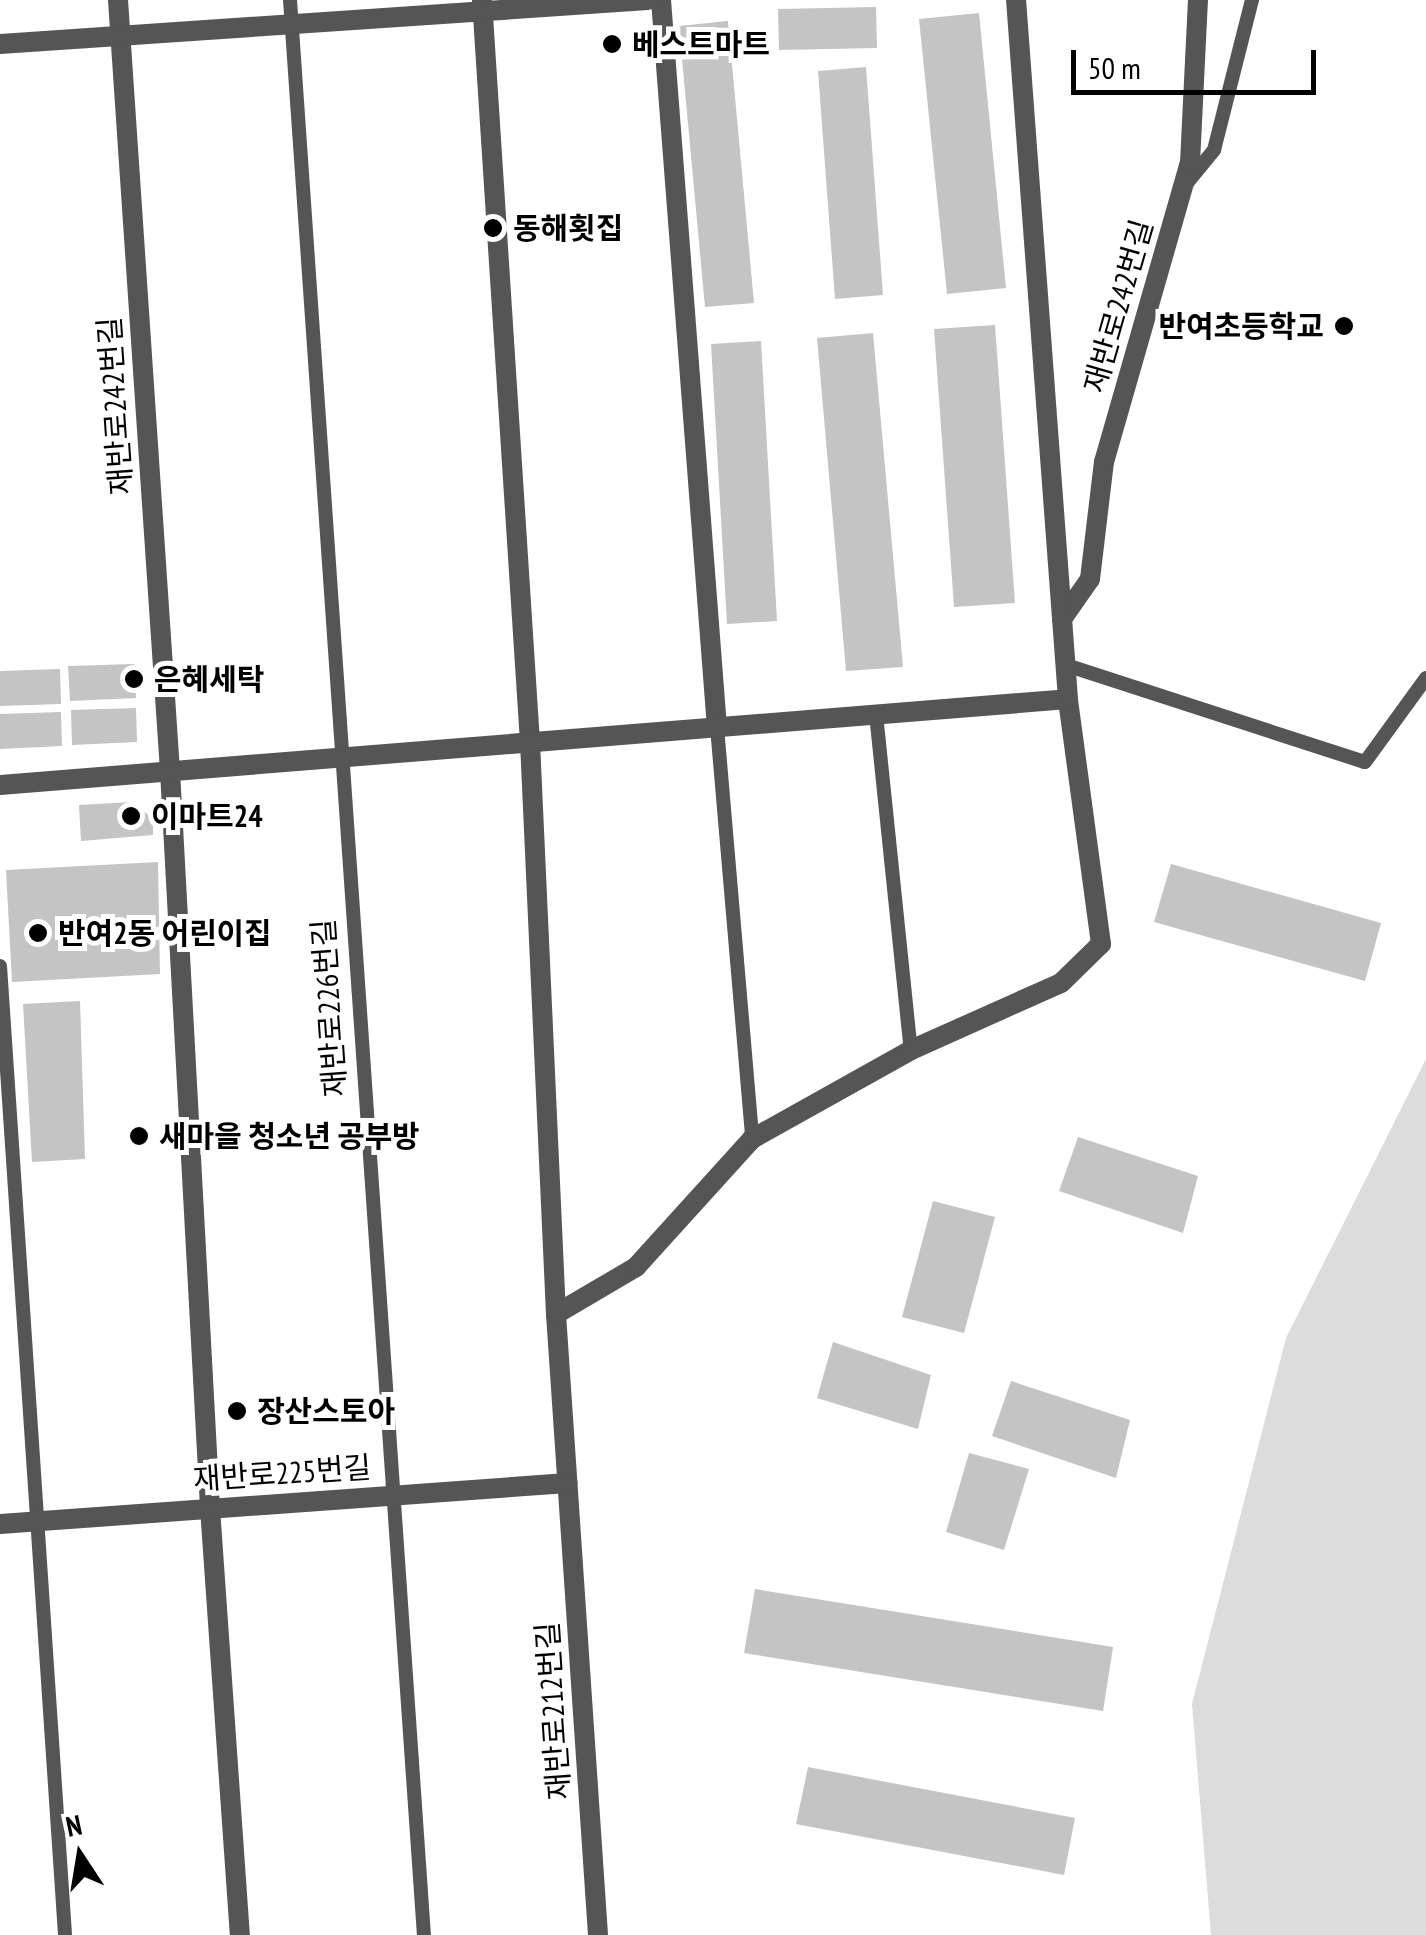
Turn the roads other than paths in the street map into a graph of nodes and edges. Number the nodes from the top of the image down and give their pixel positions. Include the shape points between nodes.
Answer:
1 (118, 0) edge
2 (290, 0) edge
3 (648, 0) edge
4 (661, 0) edge
5 (1016, 0) edge
6 (1198, 0) edge
7 (1252, 0) edge
8 (482, 6) edge
9 (292, 25) junction
10 (120, 36) junction
11 (0, 44) edge
12 (1183, 188) junction
13 (1062, 619) junction
14 (1066, 665) junction
15 (1426, 678) edge
16 (1068, 699) junction
17 (876, 714) junction
18 (717, 727) junction
19 (530, 742) junction
20 (343, 757) junction
21 (170, 771) junction
22 (0, 785) edge
23 (0, 966) edge
24 (911, 1050) junction
25 (752, 1139) junction
26 (556, 1314) junction
27 (568, 1483) junction
28 (390, 1496) junction
29 (210, 1508) junction
30 (38, 1521) junction
31 (0, 1524) edge
32 (65, 1935) edge
33 (240, 1935) edge
34 (424, 1935) edge
35 (598, 1935) edge

1 - 10 street, 재반로242번길
2 - 9 lane
3 - 8 street
4 - 18 street
5 - 13 street, 재반로242번길
6 - 12 street, 재반로242번길
7 - 12 lane via 1214,150
8 - 9 street
8 - 19 street
9 - 10 street
9 - 20 lane
10 - 11 street
10 - 21 street, 재반로242번길
12 - 13 street, 재반로242번길 via 1104,462 1090,580
13 - 14 street, 재반로242번길
14 - 15 lane via 1365,762
14 - 16 street, 재반로242번길
16 - 17 street
16 - 24 street via 1101,944 1061,983
17 - 18 street
17 - 24 lane
18 - 19 street
18 - 25 lane
19 - 20 street
19 - 26 street
20 - 21 street
20 - 28 lane, 재반로226번길
21 - 22 street
21 - 29 street
23 - 30 lane
24 - 25 street
25 - 26 street via 636,1267
26 - 27 street
27 - 28 street, 재반로225번길
27 - 35 street, 재반로212번길
28 - 29 street, 재반로225번길
28 - 34 lane
29 - 30 street, 재반로225번길
29 - 33 street
30 - 31 street, 재반로225번길
30 - 32 lane

